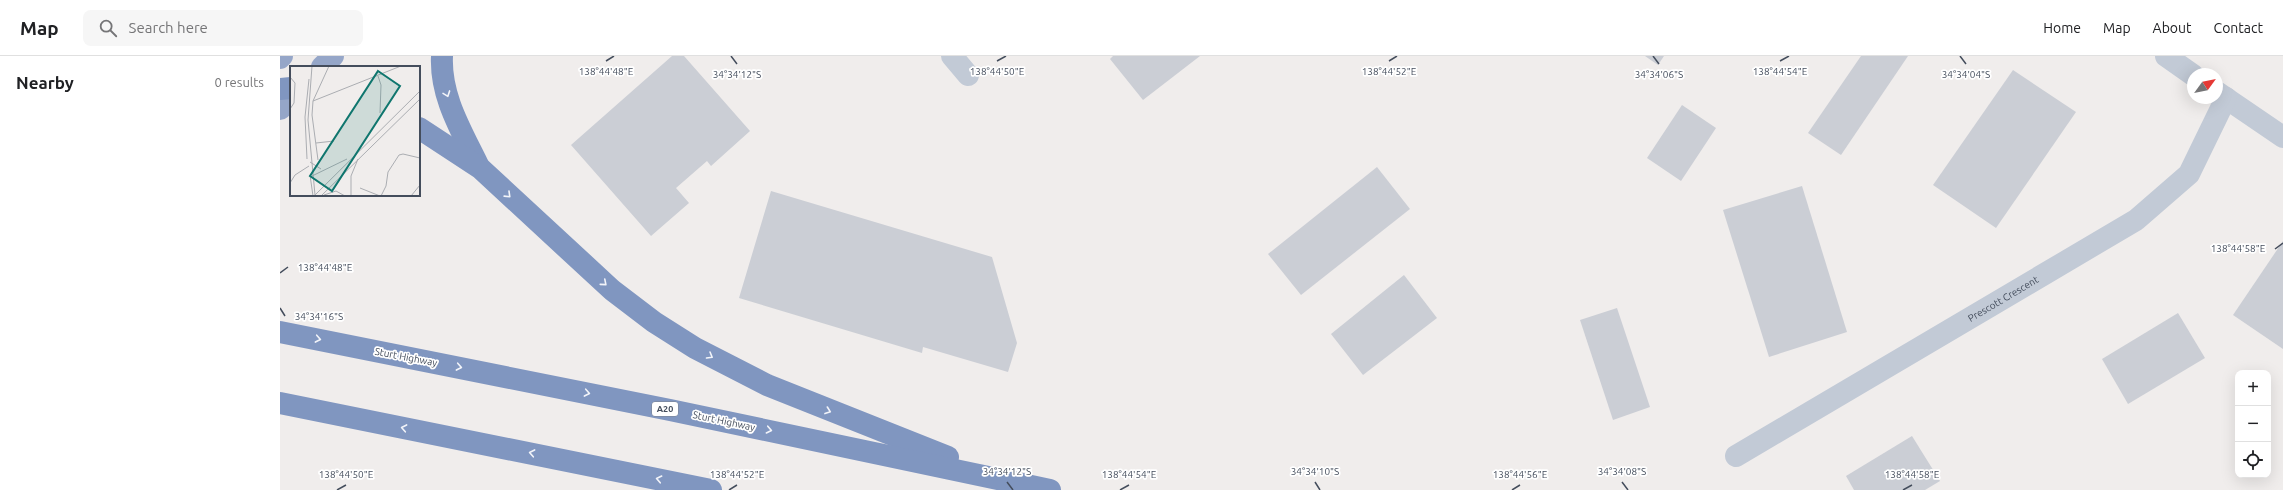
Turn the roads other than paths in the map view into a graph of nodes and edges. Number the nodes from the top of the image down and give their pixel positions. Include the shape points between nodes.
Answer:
1 (333, 56) edge
2 (442, 56) edge
3 (952, 56) edge
4 (2166, 56) edge
5 (323, 66) edge
6 (2187, 71) edge
7 (968, 75) dead end
8 (290, 88) edge
9 (280, 89) edge
10 (2223, 96) edge
11 (290, 100) edge
12 (2217, 104) edge
13 (280, 109) edge
14 (420, 129) edge
15 (2283, 137) edge
16 (480, 168) junction
17 (280, 332) edge
18 (280, 403) edge
19 (1736, 456) dead end
20 (1001, 479) junction
21 (711, 490) edge
22 (1050, 490) edge

1 - 5 highway
2 -> 16 highway via 444,87 455,117
3 - 7 street
4 - 6 street
8 - 9 highway
10 - 15 street
11 - 13 highway
12 - 19 street, Prescott Crescent via 2189,174 2136,220
14 - 16 highway
16 -> 20 highway via 612,290 654,322 696,348 728,367 810,404
17 -> 20 highway, Sturt Highway / A20
21 -> 18 highway
20 - 22 highway, Sturt Highway / A20

